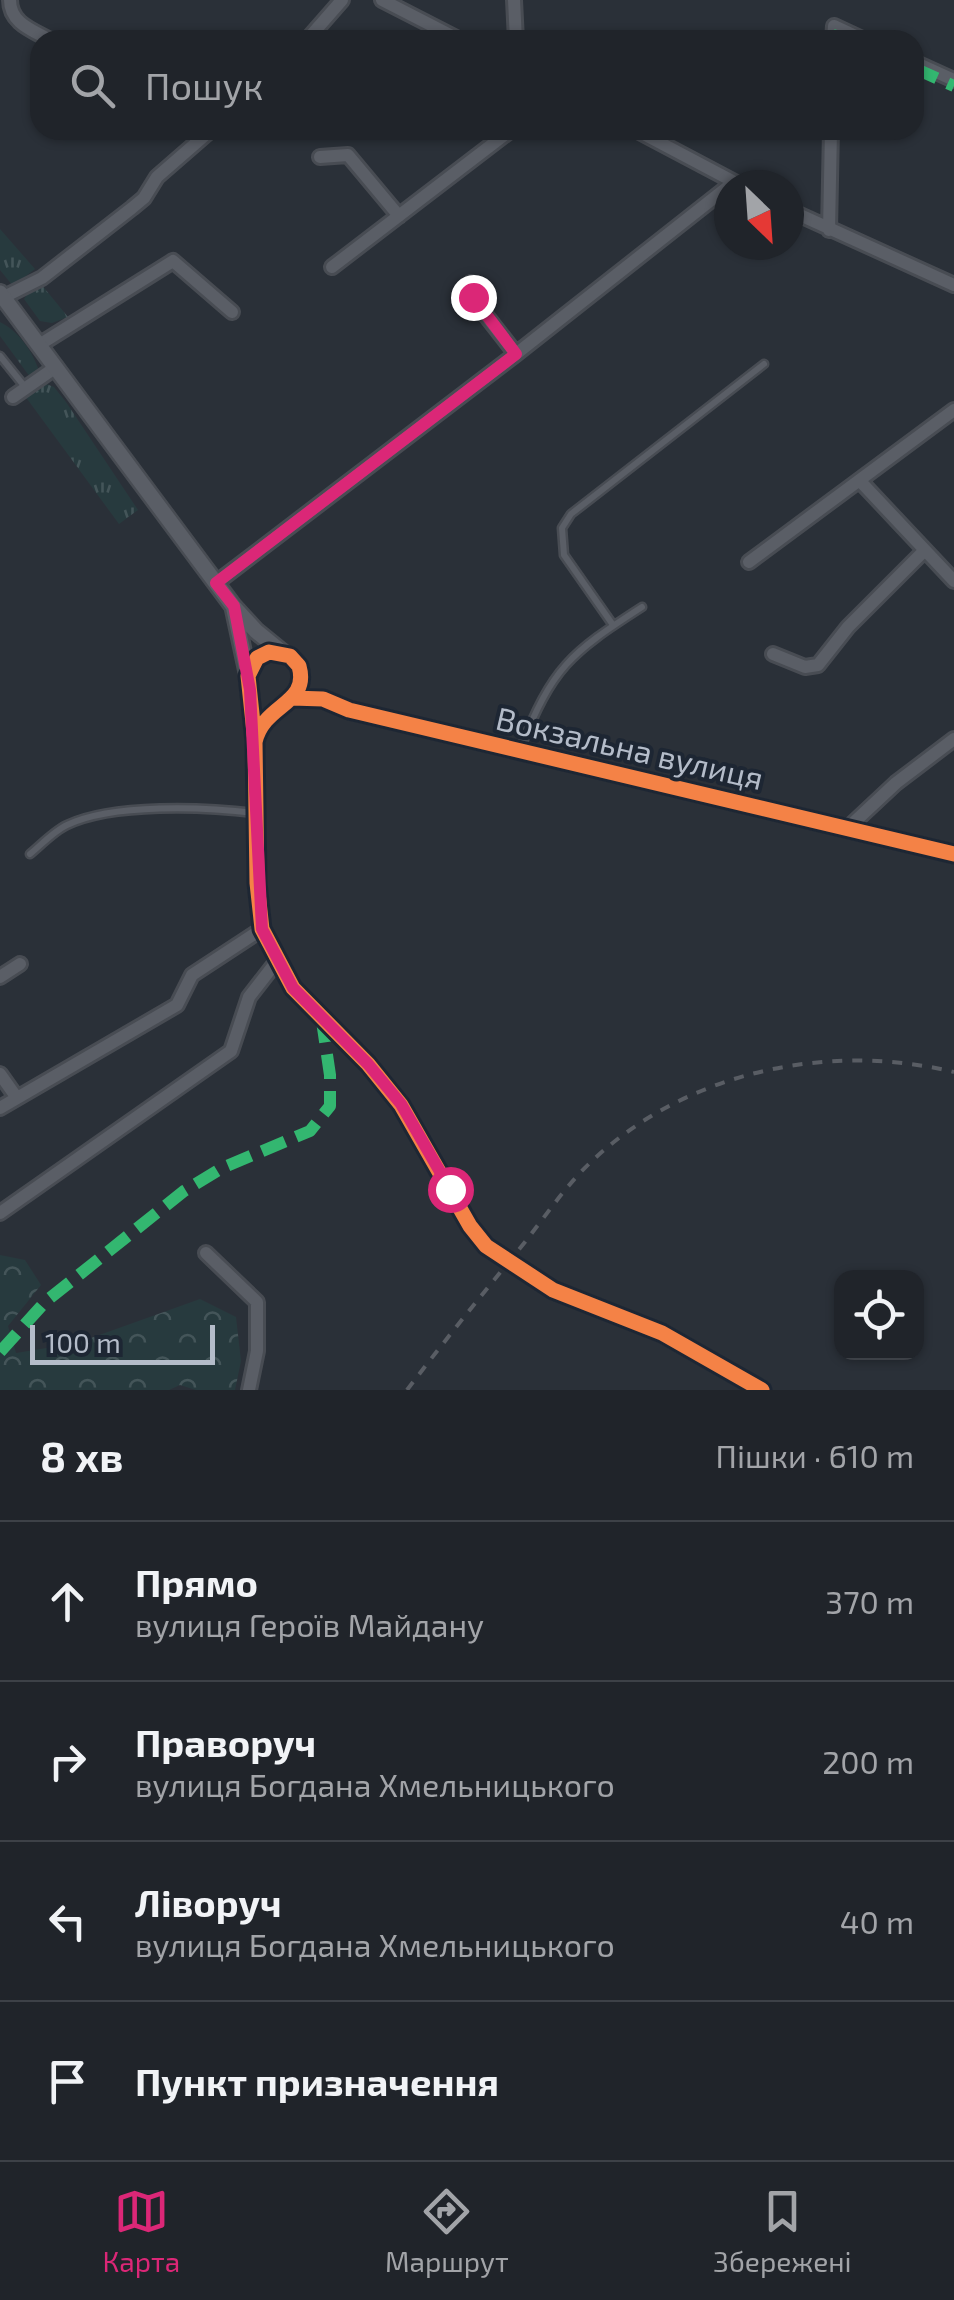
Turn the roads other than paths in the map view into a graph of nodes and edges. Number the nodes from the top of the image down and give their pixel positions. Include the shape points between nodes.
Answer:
1 (10, 0) edge
2 (342, 0) edge
3 (382, 0) edge
4 (514, 0) edge
5 (32, 30) edge
6 (316, 30) edge
7 (440, 30) edge
8 (516, 30) edge
9 (924, 66) edge
10 (954, 80) edge
11 (199, 140) edge
12 (498, 140) edge
13 (654, 140) edge
14 (831, 140) edge
15 (320, 157) dead end
16 (714, 173) edge
17 (714, 199) edge
18 (399, 216) junction
19 (804, 218) edge
20 (829, 230) junction
21 (332, 267) dead end
22 (471, 283) dead end
23 (954, 285) edge
24 (1, 296) edge
25 (232, 312) dead end
26 (39, 345) junction
27 (516, 354) junction
28 (0, 356) edge
29 (764, 364) dead end
30 (56, 367) junction
31 (19, 393) joint
32 (954, 410) edge
33 (860, 481) junction
34 (925, 550) junction
35 (749, 562) dead end
36 (954, 581) edge
37 (216, 583) junction
38 (234, 606) junction
39 (642, 606) dead end
40 (613, 625) junction
41 (283, 653) junction
42 (774, 654) dead end
43 (301, 673) junction
44 (249, 683) junction
45 (324, 699) junction
46 (290, 700) junction
47 (954, 739) edge
48 (254, 742) junction
49 (520, 749) junction
50 (256, 813) junction
51 (849, 827) junction
52 (30, 854) dead end
53 (954, 854) edge
54 (262, 929) junction
55 (277, 961) junction
56 (20, 964) dead end
57 (0, 977) edge
58 (0, 1074) edge
59 (17, 1098) junction
60 (0, 1108) edge
61 (0, 1212) edge
62 (206, 1253) dead end
63 (249, 1390) edge
64 (762, 1390) edge

1 - 5 street via 11,14
2 - 6 street
3 - 7 street
4 - 8 street
9 - 10 street
11 - 24 street via 132,208 42,278
12 - 18 street
13 - 16 street
14 - 20 street
15 - 18 street via 348,154
17 - 27 street
18 - 21 street
19 - 20 street
20 - 23 street
22 - 27 street via 477,304
24 - 26 street
25 - 26 street via 172,261
26 - 30 street
27 - 37 street
28 - 31 lane
29 - 40 lane via 571,514 562,528 564,555
30 - 31 street
30 - 37 street
32 - 33 street
33 - 34 street
33 - 35 street
34 - 36 street
34 - 42 street via 818,665 805,668
37 - 38 street
38 - 41 street
38 - 44 street
39 - 40 lane
40 - 49 lane via 560,669
41 - 43 street
41 - 44 street via 262,654 252,663
43 - 45 street, Вокзальна вулиця
43 - 46 street
44 - 46 street via 266,704
44 - 48 street
45 - 46 street, Вокзальна вулиця
45 - 49 street, Вокзальна вулиця
46 - 48 street via 264,719
47 - 51 street
48 - 50 street
49 - 51 street, Вокзальна вулиця
50 - 52 lane via 201,807 100,816 67,825
50 - 54 street
51 - 53 street, Вокзальна вулиця
54 - 55 street
54 - 59 street via 192,975 177,1005
55 - 61 street via 250,997 231,1051
55 - 64 street via 293,988 401,1104 486,1246 553,1290 662,1333
56 - 57 street
58 - 59 street
59 - 60 street
62 - 63 street via 258,1302

